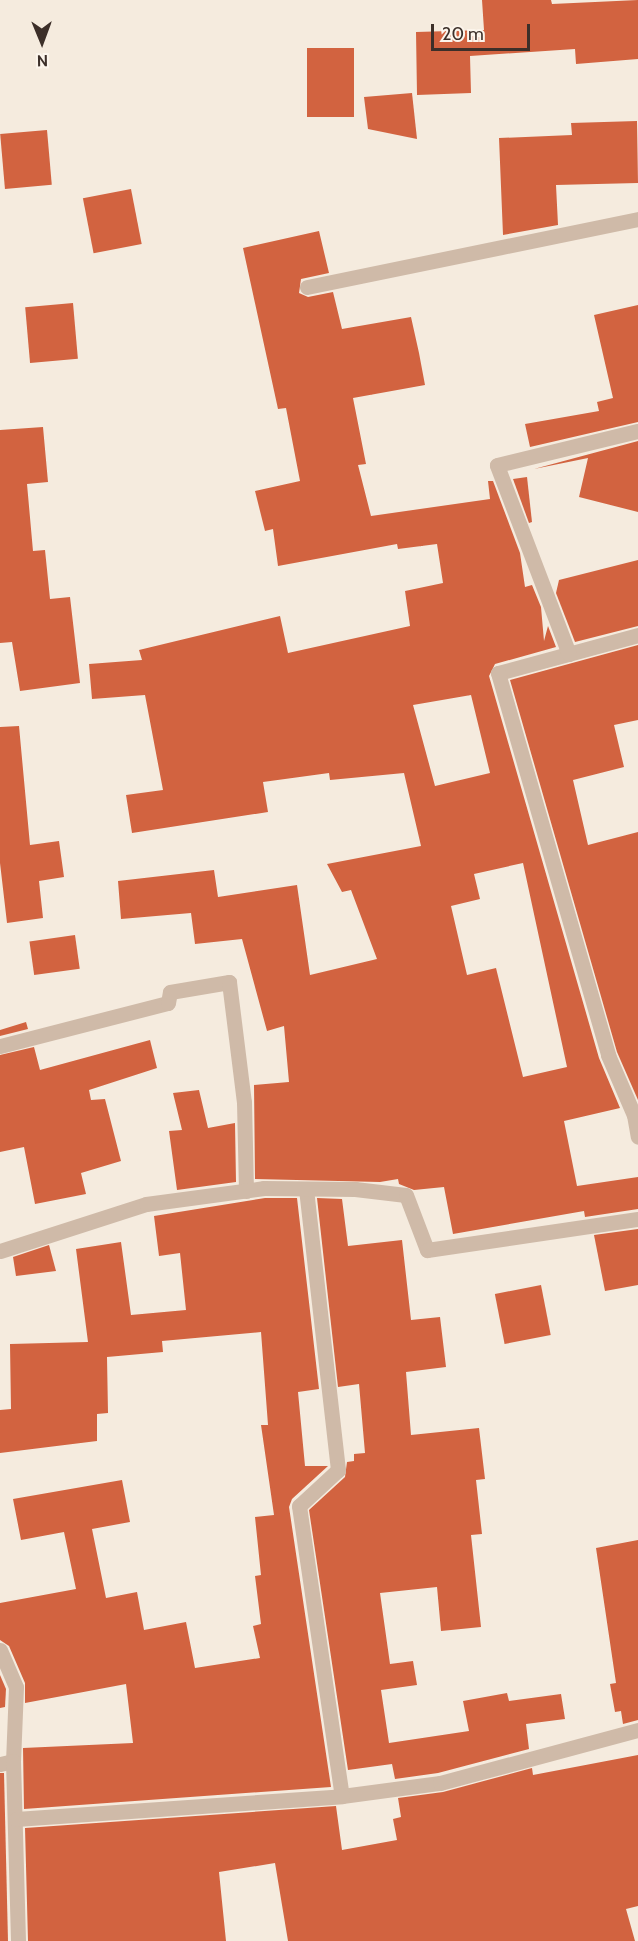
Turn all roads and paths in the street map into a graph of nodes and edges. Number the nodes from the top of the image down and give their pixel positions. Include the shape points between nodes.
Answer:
1 (638, 219) edge
2 (306, 287) dead end
3 (638, 431) edge
4 (638, 635) edge
5 (569, 654) junction
6 (0, 1046) edge
7 (638, 1137) edge
8 (306, 1189) junction
9 (246, 1191) junction
10 (638, 1219) edge
11 (0, 1251) edge
12 (0, 1650) edge
13 (638, 1730) edge
14 (7, 1762) edge
15 (342, 1796) junction
16 (16, 1819) junction
17 (18, 1941) edge

1 - 2 street
3 - 5 street via 497,465
4 - 5 street
5 - 7 street via 498,673 608,1055 634,1115
6 - 9 street via 168,1003 170,992 229,982 244,1102
8 - 9 street
8 - 10 street via 406,1195 426,1250
8 - 15 street via 338,1470 299,1506
9 - 11 street via 146,1204
12 - 14 street via 16,1688
13 - 15 street via 440,1783
14 - 16 street
15 - 16 street
16 - 17 street

